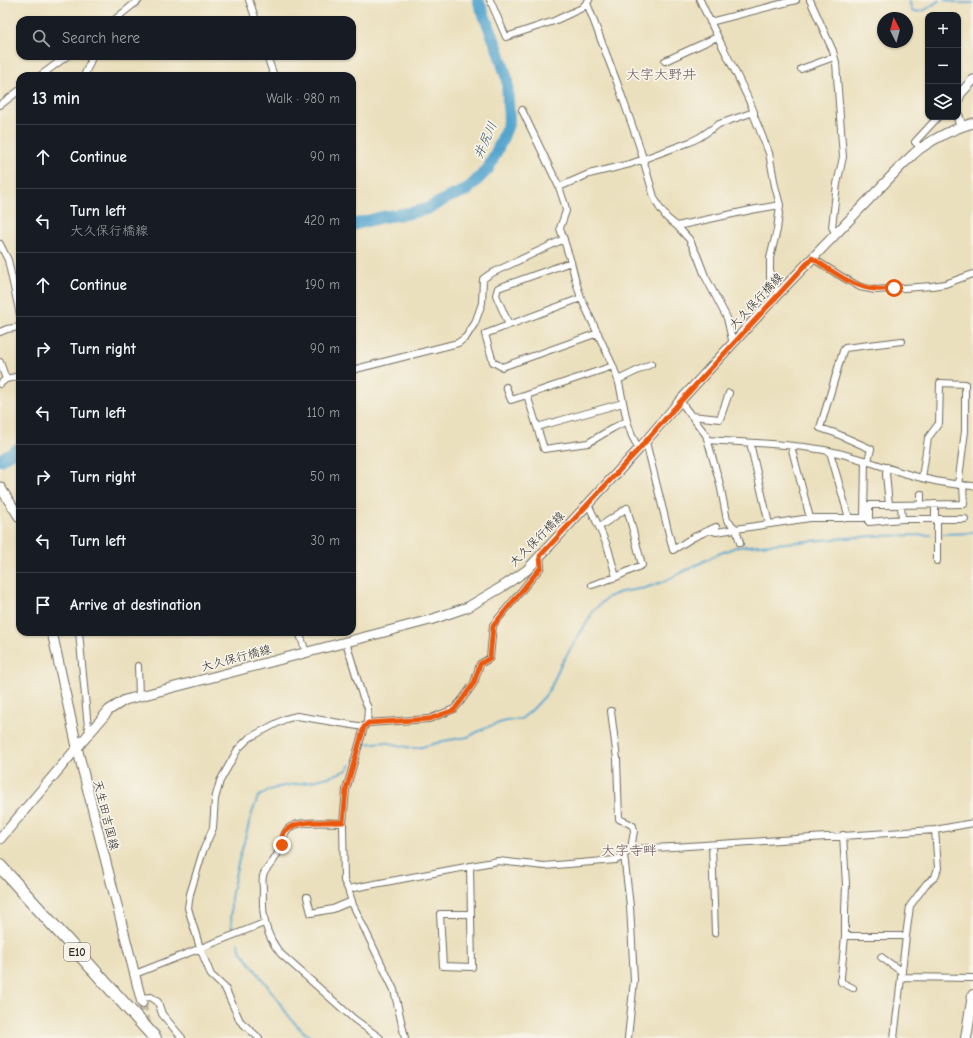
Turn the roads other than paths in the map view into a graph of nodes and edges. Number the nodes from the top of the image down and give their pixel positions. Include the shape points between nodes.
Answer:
1 (139, 0) edge
2 (249, 0) edge
3 (490, 0) edge
4 (700, 0) edge
5 (796, 0) edge
6 (810, 0) edge
7 (588, 1) edge
8 (119, 16) edge
9 (255, 16) edge
10 (710, 22) junction
11 (717, 37) junction
12 (834, 57) junction
13 (62, 60) edge
14 (91, 60) edge
15 (269, 60) edge
16 (665, 62) dead end
17 (801, 69) dead end
18 (45, 72) edge
19 (86, 72) edge
20 (273, 72) edge
21 (973, 80) edge
22 (16, 93) edge
23 (961, 93) edge
24 (0, 105) edge
25 (522, 110) dead end
26 (754, 112) junction
27 (935, 120) edge
28 (959, 120) edge
29 (973, 122) edge
30 (961, 126) junction
31 (921, 148) junction
32 (644, 159) junction
33 (559, 187) junction
34 (780, 205) junction
35 (677, 226) junction
36 (836, 234) junction
37 (564, 239) junction
38 (0, 244) edge
39 (812, 258) junction
40 (571, 262) junction
41 (973, 274) edge
42 (778, 294) junction
43 (16, 297) edge
44 (581, 298) junction
45 (509, 325) junction
46 (16, 328) edge
47 (0, 332) edge
48 (598, 333) junction
49 (902, 341) dead end
50 (733, 344) junction
51 (0, 362) edge
52 (651, 364) dead end
53 (613, 366) junction
54 (356, 369) edge
55 (16, 377) edge
56 (6, 379) junction
57 (618, 380) junction
58 (0, 384) edge
59 (506, 386) dead end
60 (729, 394) dead end
61 (527, 396) junction
62 (680, 402) junction
63 (623, 403) junction
64 (692, 416) junction
65 (627, 421) junction
66 (537, 427) junction
67 (708, 440) junction
68 (750, 443) junction
69 (642, 446) junction
70 (791, 446) junction
71 (830, 452) junction
72 (866, 461) junction
73 (887, 467) junction
74 (922, 478) junction
75 (961, 485) junction
76 (973, 486) edge
77 (0, 487) edge
78 (921, 494) dead end
79 (588, 504) junction
80 (921, 504) junction
81 (935, 504) junction
82 (889, 505) junction
83 (901, 505) junction
84 (16, 512) edge
85 (810, 518) junction
86 (849, 518) junction
87 (902, 519) junction
88 (936, 519) junction
89 (965, 519) dead end
90 (770, 524) junction
91 (598, 527) junction
92 (716, 527) dead end
93 (736, 529) junction
94 (710, 530) junction
95 (740, 543) dead end
96 (540, 556) junction
97 (936, 561) dead end
98 (616, 577) junction
99 (592, 585) dead end
100 (53, 636) edge
101 (79, 636) edge
102 (300, 636) edge
103 (346, 642) junction
104 (306, 652) junction
105 (138, 666) dead end
106 (139, 696) junction
107 (611, 711) dead end
108 (366, 725) junction
109 (92, 731) junction
110 (77, 747) junction
111 (343, 822) junction
112 (973, 823) edge
113 (936, 830) junction
114 (844, 835) junction
115 (0, 840) edge
116 (712, 845) junction
117 (631, 849) junction
118 (624, 855) junction
119 (0, 866) edge
120 (470, 866) junction
121 (348, 889) junction
122 (307, 897) dead end
123 (352, 901) junction
124 (471, 914) junction
125 (264, 923) junction
126 (715, 933) dead end
127 (845, 936) junction
128 (906, 936) junction
129 (200, 948) junction
130 (881, 957) dead end
131 (134, 974) junction
132 (902, 975) junction
133 (973, 978) edge
134 (853, 988) dead end
135 (973, 995) edge
136 (141, 1001) joint
137 (155, 1038) edge
138 (182, 1038) edge
139 (259, 1038) edge
140 (380, 1038) edge
141 (405, 1038) edge
142 (628, 1038) edge
143 (894, 1038) edge
144 (966, 1038) edge

1 - 8 street
2 - 9 street
3 - 7 street via 506,37 554,21 582,8
4 - 10 street
5 - 10 street
6 - 12 street
7 - 32 street
10 - 11 street
11 - 16 street
11 - 26 street
12 - 17 street
12 - 36 street via 843,157 832,227
13 - 18 street
14 - 19 street
15 - 20 street
21 - 23 main road
22 - 24 street
25 - 33 street
26 - 32 street via 719,124 700,138
26 - 34 street via 769,153
27 - 31 street via 915,142
28 - 30 main road
29 - 30 main road, 大久保行橋線
30 - 31 main road, 大久保行橋線
31 - 36 main road, 大久保行橋線
32 - 33 street via 589,174
32 - 35 street via 654,197 667,218
33 - 37 street via 566,211 560,228
34 - 35 street
34 - 42 street via 770,258 770,278
35 - 50 street via 689,239 727,318
36 - 39 main road, 大久保行橋線
37 - 40 street
37 - 54 street via 482,279 482,303 475,323 466,337 458,343
38 - 43 street via 8,260
39 - 41 street via 860,287 875,290 945,284
39 - 42 main road, 大久保行橋線
40 - 44 street
40 - 45 street via 498,288 496,295
42 - 50 main road, 大久保行橋線
44 - 45 street
44 - 48 street
45 - 48 street via 485,334 493,362 502,367
46 - 47 street
48 - 53 street
49 - 72 street via 845,348 843,351 820,428 872,449
50 - 62 main road, 大久保行橋線
51 - 56 street
52 - 57 street
53 - 57 street
53 - 61 street
55 - 56 street
56 - 58 street
57 - 63 street
59 - 61 street via 511,400
60 - 64 street via 720,419
61 - 66 street
62 - 64 street
62 - 69 main road, 大久保行橋線
63 - 65 street
63 - 66 street
64 - 67 street
65 - 66 street via 588,443 544,449
65 - 69 street via 632,436
67 - 68 street
67 - 93 street via 727,520
68 - 70 street
68 - 90 street
69 - 79 main road, 大久保行橋線
69 - 94 street via 673,550
70 - 71 street
70 - 85 street
71 - 72 street
71 - 86 street
72 - 73 street
72 - 86 street via 864,518
73 - 74 street
73 - 82 street
74 - 75 street
74 - 75 street via 928,438 939,423 940,383 965,384
75 - 76 street
75 - 81 street via 964,504
77 - 84 main road
78 - 80 street
79 - 91 street
79 - 96 main road, 大久保行橋線
80 - 81 street
80 - 83 street
81 - 88 street
82 - 83 street
82 - 87 street via 869,506 869,522
83 - 87 street
85 - 86 street
85 - 90 street
87 - 88 street
88 - 89 street
88 - 97 street
90 - 93 street
91 - 98 street via 608,548
91 - 98 street via 627,508 642,565
92 - 94 street
93 - 94 street via 716,532
93 - 95 street
96 - 103 main road, 大久保行橋線 via 527,570 468,607 430,620
96 - 108 street via 541,567 493,626 490,658 480,664 474,683 454,710 429,719
98 - 99 street
100 - 110 main road, 天生田吉国線
101 - 109 street via 88,728
102 - 104 street
103 - 104 main road, 大久保行橋線
103 - 108 street via 368,708
104 - 106 main road, 大久保行橋線
105 - 106 street
106 - 109 main road, 大久保行橋線 via 125,700 109,710
107 - 117 street via 617,760 619,819 633,826
108 - 111 street via 346,790
108 - 129 street via 297,716 285,719 249,738 238,749 220,781 215,799 213,828 190,894 188,908
109 - 110 main road, 大久保行橋線
110 - 115 main road, 大久保行橋線
110 - 131 main road, 天生田吉国線
111 - 121 street via 344,881
111 - 125 street via 306,823 288,828 275,859 263,876
112 - 113 street
113 - 114 street
113 - 128 street via 938,868 935,877 926,884 910,906
114 - 116 street
114 - 127 street
116 - 117 street
116 - 126 street
117 - 118 street
118 - 120 street via 616,860 544,866 498,861
118 - 142 street via 634,980
119 - 137 highway, E10
120 - 121 street
120 - 124 street
121 - 123 street
122 - 123 street via 311,913 333,909
123 - 141 street via 394,990
124 - 124 street via 472,967 443,966 440,914
125 - 129 street
125 - 140 street via 274,946 281,954 354,1019
127 - 128 street
127 - 134 street via 841,982
128 - 132 street
129 - 131 street
129 - 139 street via 211,975 224,988 240,1021
130 - 132 street
131 - 136 main road, 天生田吉国線
132 - 133 street
132 - 143 street
135 - 144 main road
136 - 138 street via 151,997 158,1002 162,1014

